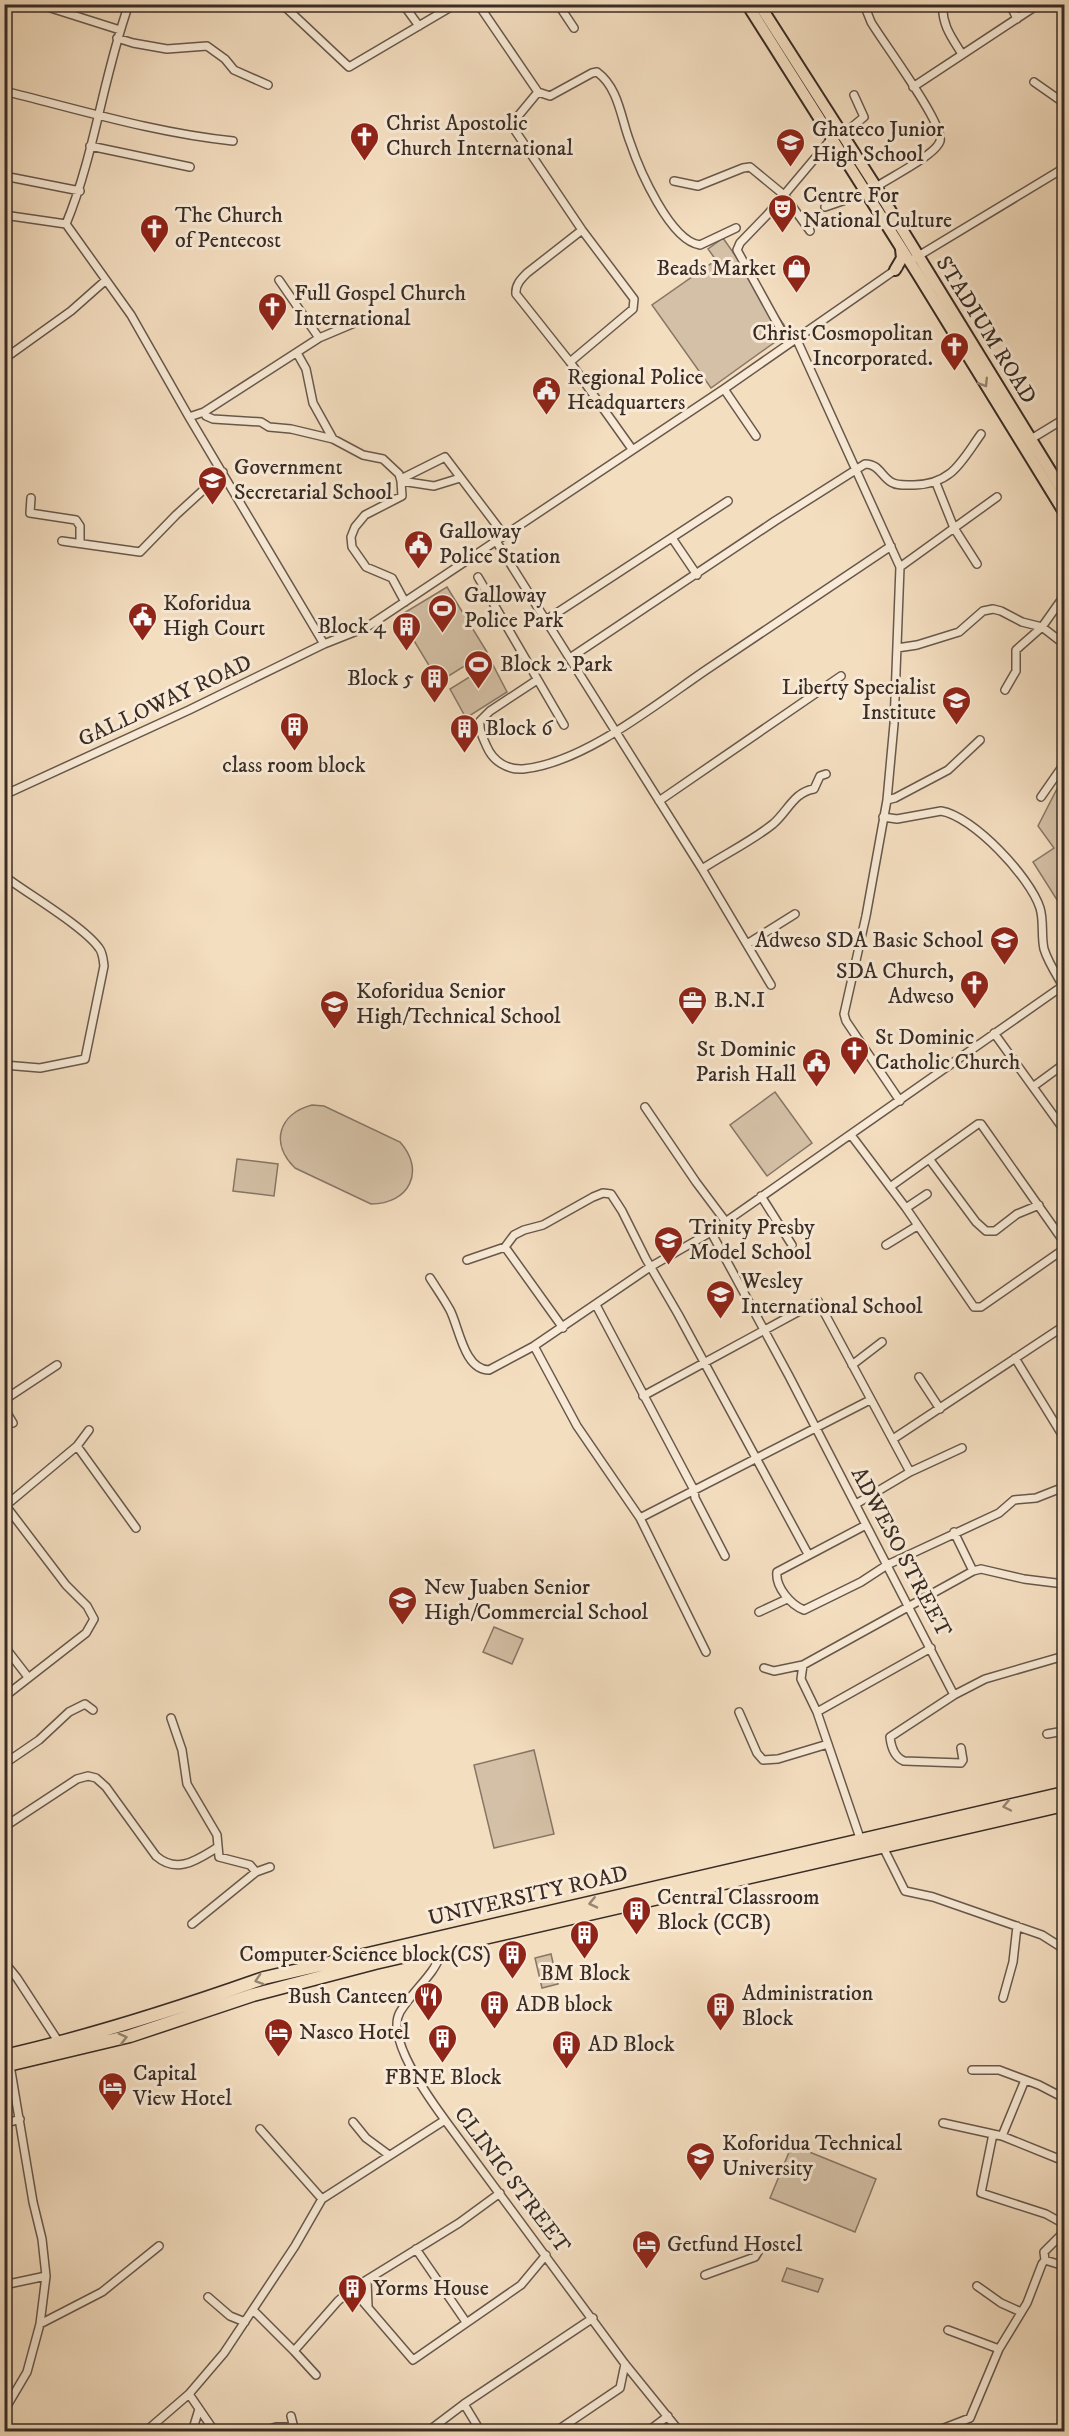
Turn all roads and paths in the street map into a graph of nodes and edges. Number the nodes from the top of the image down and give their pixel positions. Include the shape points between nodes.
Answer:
1 (38, 4) edge
2 (129, 4) edge
3 (282, 4) edge
4 (403, 4) edge
5 (456, 4) edge
6 (478, 4) edge
7 (558, 4) edge
8 (747, 4) edge
9 (759, 4) edge
10 (868, 4) edge
11 (942, 4) edge
12 (1010, 4) edge
13 (1039, 4) edge
14 (1017, 19) junction
15 (419, 26) junction
16 (574, 28) dead end
17 (120, 30) junction
18 (117, 38) junction
19 (962, 54) junction
20 (1034, 82) dead end
21 (268, 85) dead end
22 (914, 87) junction
23 (4, 91) edge
24 (538, 92) junction
25 (854, 95) dead end
26 (1065, 103) edge
27 (818, 106) junction
28 (98, 116) junction
29 (837, 137) junction
30 (233, 141) dead end
31 (90, 146) junction
32 (190, 167) dead end
33 (1065, 168) edge
34 (4, 176) edge
35 (674, 181) dead end
36 (876, 186) junction
37 (80, 191) junction
38 (866, 192) junction
39 (784, 195) junction
40 (825, 207) dead end
41 (4, 215) edge
42 (66, 224) junction
43 (736, 228) dead end
44 (582, 230) junction
45 (810, 231) dead end
46 (900, 246) junction
47 (914, 258) junction
48 (895, 270) junction
49 (917, 273) junction
50 (106, 280) junction
51 (279, 280) dead end
52 (357, 322) dead end
53 (781, 330) dead end
54 (319, 338) junction
55 (796, 338) junction
56 (297, 353) junction
57 (4, 359) edge
58 (570, 362) junction
59 (724, 389) junction
60 (204, 412) junction
61 (189, 417) junction
62 (1065, 419) edge
63 (981, 434) dead end
64 (756, 436) dead end
65 (333, 439) junction
66 (1031, 439) junction
67 (632, 449) junction
68 (856, 469) junction
69 (223, 472) junction
70 (459, 478) junction
71 (401, 480) junction
72 (936, 483) junction
73 (1065, 493) edge
74 (997, 497) dead end
75 (31, 498) dead end
76 (728, 501) dead end
77 (1065, 512) edge
78 (954, 528) junction
79 (504, 535) junction
80 (672, 538) junction
81 (62, 541) dead end
82 (496, 541) junction
83 (80, 543) junction
84 (891, 546) junction
85 (977, 564) dead end
86 (900, 567) junction
87 (697, 575) junction
88 (478, 577) dead end
89 (1065, 596) edge
90 (405, 603) junction
91 (546, 620) junction
92 (1042, 627) junction
93 (324, 644) junction
94 (1065, 644) edge
95 (897, 648) junction
96 (570, 658) junction
97 (841, 676) dead end
98 (537, 680) junction
99 (1005, 690) dead end
100 (564, 725) dead end
101 (615, 731) junction
102 (980, 740) dead end
103 (1065, 764) edge
104 (826, 774) dead end
105 (4, 795) edge
106 (1041, 797) dead end
107 (887, 800) junction
108 (659, 801) junction
109 (883, 817) junction
110 (702, 869) junction
111 (4, 876) edge
112 (795, 914) dead end
113 (747, 944) junction
114 (771, 985) dead end
115 (1064, 985) edge
116 (994, 1033) junction
117 (1065, 1064) edge
118 (4, 1065) edge
119 (1034, 1086) junction
120 (900, 1101) junction
121 (645, 1107) dead end
122 (1065, 1130) edge
123 (850, 1135) junction
124 (930, 1160) junction
125 (890, 1187) junction
126 (927, 1194) dead end
127 (761, 1196) junction
128 (1039, 1205) junction
129 (906, 1208) junction
130 (726, 1222) junction
131 (917, 1226) junction
132 (711, 1233) junction
133 (1065, 1242) edge
134 (792, 1245) dead end
135 (886, 1245) dead end
136 (505, 1247) junction
137 (1065, 1250) edge
138 (467, 1260) dead end
139 (650, 1267) junction
140 (430, 1278) dead end
141 (596, 1305) junction
142 (1065, 1326) edge
143 (563, 1328) junction
144 (764, 1330) junction
145 (882, 1342) dead end
146 (534, 1346) junction
147 (1015, 1358) junction
148 (705, 1364) junction
149 (57, 1365) dead end
150 (852, 1365) junction
151 (919, 1377) dead end
152 (643, 1396) junction
153 (4, 1400) edge
154 (870, 1400) junction
155 (4, 1408) edge
156 (940, 1409) junction
157 (13, 1423) dead end
158 (815, 1427) junction
159 (89, 1430) dead end
160 (1065, 1438) edge
161 (893, 1439) junction
162 (77, 1446) junction
163 (962, 1448) dead end
164 (756, 1459) junction
165 (910, 1472) junction
166 (1065, 1487) edge
167 (694, 1490) junction
168 (856, 1504) junction
169 (5, 1507) edge
170 (640, 1518) junction
171 (866, 1525) junction
172 (136, 1528) dead end
173 (954, 1532) junction
174 (808, 1554) junction
175 (725, 1556) dead end
176 (887, 1565) junction
177 (973, 1571) junction
178 (1065, 1584) edge
179 (788, 1599) junction
180 (909, 1607) junction
181 (759, 1612) dead end
182 (4, 1646) edge
183 (931, 1648) junction
184 (706, 1652) dead end
185 (1065, 1656) edge
186 (803, 1665) junction
187 (764, 1668) dead end
188 (28, 1677) junction
189 (954, 1695) junction
190 (4, 1697) edge
191 (93, 1710) dead end
192 (739, 1712) dead end
193 (817, 1712) junction
194 (171, 1718) dead end
195 (1065, 1731) edge
196 (1047, 1734) dead end
197 (828, 1744) junction
198 (961, 1748) dead end
199 (4, 1764) edge
200 (1065, 1793) edge
201 (1065, 1805) edge
202 (4, 1827) edge
203 (861, 1841) junction
204 (882, 1845) junction
205 (218, 1847) junction
206 (270, 1867) dead end
207 (256, 1872) junction
208 (192, 1924) dead end
209 (1017, 1926) junction
210 (449, 1936) junction
211 (445, 1948) junction
212 (1065, 1949) edge
213 (4, 1962) edge
214 (1003, 1998) dead end
215 (61, 2047) junction
216 (6, 2062) edge
217 (972, 2070) dead end
218 (1025, 2080) junction
219 (1065, 2098) edge
220 (20, 2119) junction
221 (445, 2120) junction
222 (353, 2122) dead end
223 (943, 2123) dead end
224 (4, 2124) edge
225 (260, 2129) dead end
226 (993, 2134) junction
227 (1002, 2136) junction
228 (389, 2155) junction
229 (1065, 2161) edge
230 (500, 2193) junction
231 (321, 2199) junction
232 (1065, 2224) edge
233 (1065, 2232) edge
234 (758, 2239) dead end
235 (159, 2246) dead end
236 (416, 2249) junction
237 (546, 2255) junction
238 (1045, 2260) junction
239 (1065, 2266) edge
240 (705, 2275) dead end
241 (46, 2276) junction
242 (367, 2281) junction
243 (4, 2285) edge
244 (977, 2286) dead end
245 (352, 2289) junction
246 (208, 2297) dead end
247 (368, 2306) junction
248 (253, 2310) junction
249 (1021, 2312) junction
250 (593, 2318) junction
251 (245, 2322) junction
252 (466, 2322) junction
253 (40, 2324) junction
254 (948, 2330) dead end
255 (999, 2349) junction
256 (294, 2351) junction
257 (625, 2364) junction
258 (315, 2375) dead end
259 (189, 2394) junction
260 (464, 2404) junction
261 (199, 2409) junction
262 (4, 2411) edge
263 (291, 2416) dead end
264 (669, 2416) junction
265 (147, 2431) edge
266 (192, 2432) edge
267 (215, 2432) edge
268 (262, 2432) edge
269 (426, 2432) edge
270 (481, 2432) edge
271 (555, 2432) edge
272 (646, 2432) edge
273 (680, 2432) edge
274 (934, 2432) edge

1 - 17 street
2 - 17 street
3 - 15 street via 349,67
4 - 15 street
5 - 15 street
6 - 24 street
7 - 16 street
8 - 27 main road, STADIUM ROAD
9 - 27 main road, STADIUM ROAD
10 - 22 street via 871,22
11 - 19 street via 945,27
12 - 14 street
13 - 14 street
14 - 19 street
17 - 18 street
18 - 21 street via 167,49 207,46 234,70
18 - 28 street
19 - 22 street
20 - 26 street
22 - 36 street via 939,129 940,141 927,155
23 - 28 street
24 - 43 street via 550,96 592,73 601,75 624,116 629,140 646,179 680,235 700,245
24 - 44 street via 512,125
25 - 29 street via 864,117
27 - 29 main road, STADIUM ROAD
28 - 30 street
28 - 31 street
29 - 36 main road, STADIUM ROAD
29 - 38 main road, STADIUM ROAD
29 - 39 street
31 - 32 street
31 - 37 street
33 - 47 street, GALLOWAY ROAD
34 - 37 street
35 - 39 street via 698,186 750,167
36 - 47 main road, STADIUM ROAD
37 - 42 street
38 - 40 street
38 - 46 main road, STADIUM ROAD
39 - 45 street
39 - 53 street via 737,250
41 - 42 street
42 - 50 street
44 - 58 street via 634,299 634,305
44 - 58 street via 527,273 515,289
46 - 47 main road, STADIUM ROAD
46 - 48 main road via 902,258
47 - 48 street, GALLOWAY ROAD
47 - 49 main road, STADIUM ROAD
47 - 66 main road, STADIUM ROAD
48 - 49 main road
48 - 55 street, GALLOWAY ROAD
49 -> 77 main road, STADIUM ROAD
50 - 57 street via 71,311
50 - 61 street via 131,315
51 - 54 street
52 - 54 street
54 - 56 street
55 - 59 street, GALLOWAY ROAD
55 - 68 street
56 - 60 street
56 - 65 street via 306,369 313,403
58 - 67 street
59 - 64 street
59 - 67 street, GALLOWAY ROAD
60 - 61 street
60 - 65 street via 213,418 261,422 269,427
61 - 69 street
62 - 66 street
63 - 72 street via 961,464
65 - 71 street via 363,455 383,459
66 - 73 main road, STADIUM ROAD
67 - 79 street, GALLOWAY ROAD
68 - 72 street via 870,464 892,483 903,486
68 - 84 street
68 - 87 street
69 - 83 street via 140,552
69 - 93 street
70 - 71 street via 434,486
70 - 71 street via 443,456
70 - 79 street
71 - 90 street via 402,496 366,515 351,537 361,561 392,578
72 - 78 street
74 - 78 street
75 - 83 street via 30,513 76,520
76 - 80 street
78 - 85 street
78 - 86 street
79 - 82 street, GALLOWAY ROAD
80 - 87 street
80 - 91 street
81 - 83 street
82 - 90 street, GALLOWAY ROAD
82 - 91 street
84 - 86 street
84 - 101 street
86 - 95 street
87 - 96 street
88 - 98 street
89 - 92 street
90 - 93 street, GALLOWAY ROAD via 367,627
91 - 96 street
92 - 94 street
92 - 95 street via 993,609 983,611 959,632
92 - 99 street via 1016,650 1017,671
93 - 105 street, GALLOWAY ROAD
95 - 107 street
96 - 101 street
97 - 108 street
98 - 100 street
98 - 101 street via 483,717 480,734 498,762 521,769 536,766 574,754
101 - 108 street
102 - 107 street via 948,770
103 - 106 street
104 - 110 street via 820,776 814,789 804,790 796,797 774,823
107 - 109 street
108 - 110 street
109 - 115 street via 897,819 941,810 993,844 1034,896 1040,909 1044,946
109 - 120 street via 844,1014
110 - 113 street
111 - 118 street via 81,931 101,952 104,966 85,1059 40,1068
112 - 113 street
113 - 114 street
115 - 116 street
116 - 119 street
116 - 120 street
117 - 119 street
119 - 122 street
120 - 123 street
121 - 130 street
123 - 125 street
123 - 127 street
124 - 125 street
124 - 128 street via 986,1231 995,1231 1017,1214
124 - 128 street via 981,1124
125 - 129 street
126 - 129 street
127 - 130 street
127 - 134 street
128 - 133 street
129 - 131 street
130 - 132 street
131 - 135 street
131 - 137 street via 977,1309
132 - 139 street
132 - 144 street, ADWESO STREET
136 - 138 street
136 - 139 street via 514,1235 607,1193 622,1211
136 - 143 street
139 - 141 street
139 - 148 street
140 - 146 street via 451,1311 462,1345 480,1369 489,1370
141 - 143 street
141 - 152 street
142 - 147 street
143 - 146 street
144 - 148 street
144 - 150 street via 818,1301
144 - 158 street, ADWESO STREET
145 - 150 street
146 - 170 street via 577,1426
147 - 156 street
147 - 160 street
148 - 152 street
148 - 164 street
149 - 153 street
150 - 154 street
151 - 156 street
152 - 167 street
154 - 158 street
154 - 161 street
155 - 157 street
156 - 161 street
158 - 164 street
158 - 168 street, ADWESO STREET
159 - 162 street
161 - 165 street
162 - 169 street
162 - 172 street
163 - 165 street
164 - 167 street
164 - 174 street
165 - 168 street
166 - 173 street via 1036,1498 1014,1500 999,1513
167 - 170 street
167 - 175 street
168 - 171 street, ADWESO STREET
169 - 188 street via 94,1619 86,1633
170 - 184 street
171 - 174 street
171 - 176 street, ADWESO STREET
173 - 176 street
173 - 177 street
174 - 179 street via 777,1572
176 - 179 street via 804,1610
176 - 180 street, ADWESO STREET
177 - 178 street via 981,1569
177 - 180 street
179 - 181 street
180 - 183 street, ADWESO STREET
180 - 186 street
182 - 188 street
183 - 189 street, ADWESO STREET
183 - 193 street
185 - 189 street via 986,1679
186 - 187 street via 774,1671
186 - 193 street via 801,1679
188 - 190 street
189 - 198 street via 890,1737 891,1747 904,1761 961,1763
191 - 199 street via 85,1704 69,1712 39,1740
192 - 197 street via 763,1760
193 - 197 street
194 - 205 street via 188,1785 217,1835
195 - 196 street
197 - 203 street
200 -> 203 highway, UNIVERSITY ROAD
201 - 204 highway, UNIVERSITY ROAD
202 - 205 street via 63,1787 88,1776 106,1787 162,1861 192,1863
203 -> 210 highway, UNIVERSITY ROAD
204 - 209 street via 905,1891
204 - 211 highway, UNIVERSITY ROAD
205 - 207 street via 219,1857 250,1865
206 - 207 street
207 - 208 street
209 - 212 street
209 - 214 street
210 - 211 street, CLINIC STREET
210 -> 215 highway, UNIVERSITY ROAD via 264,1978
215 -> 211 highway, UNIVERSITY ROAD via 130,2036 253,1995
211 - 221 street, CLINIC STREET via 399,2014 396,2029 426,2094
213 - 215 street
215 - 216 highway, UNIVERSITY ROAD
216 - 220 street
217 - 218 street via 992,2068
218 - 219 street
218 - 227 street
220 - 224 street
220 - 241 street
221 - 228 street
221 - 230 street, CLINIC STREET
222 - 228 street via 366,2138
223 - 226 street
225 - 231 street
226 - 227 street
226 - 232 street via 981,2193
227 - 229 street
228 - 231 street
230 - 236 street
230 - 237 street, CLINIC STREET
231 - 248 street
233 - 238 street via 1044,2252
234 - 240 street via 760,2249 755,2257
235 - 253 street via 102,2292
236 - 242 street
236 - 252 street
237 - 250 street, CLINIC STREET
237 - 252 street via 521,2285
238 - 239 street
238 - 249 street via 1028,2304
241 - 243 street
241 - 253 street
242 - 245 street
242 - 247 street
244 - 249 street
245 - 247 street
245 - 256 street
246 - 251 street via 230,2316
247 - 252 street via 413,2360
248 - 251 street
248 - 256 street
249 - 255 street
250 - 257 street, CLINIC STREET
250 - 260 street
251 - 259 street
253 - 262 street via 27,2372
254 - 255 street
255 - 274 street via 970,2418
256 - 258 street
257 - 264 street, CLINIC STREET
257 - 271 street via 620,2388
259 - 261 street
259 - 265 street
260 - 269 street
260 - 270 street
261 - 266 street
261 - 267 street
263 - 268 street via 290,2427
264 - 272 street
264 - 273 street, CLINIC STREET

